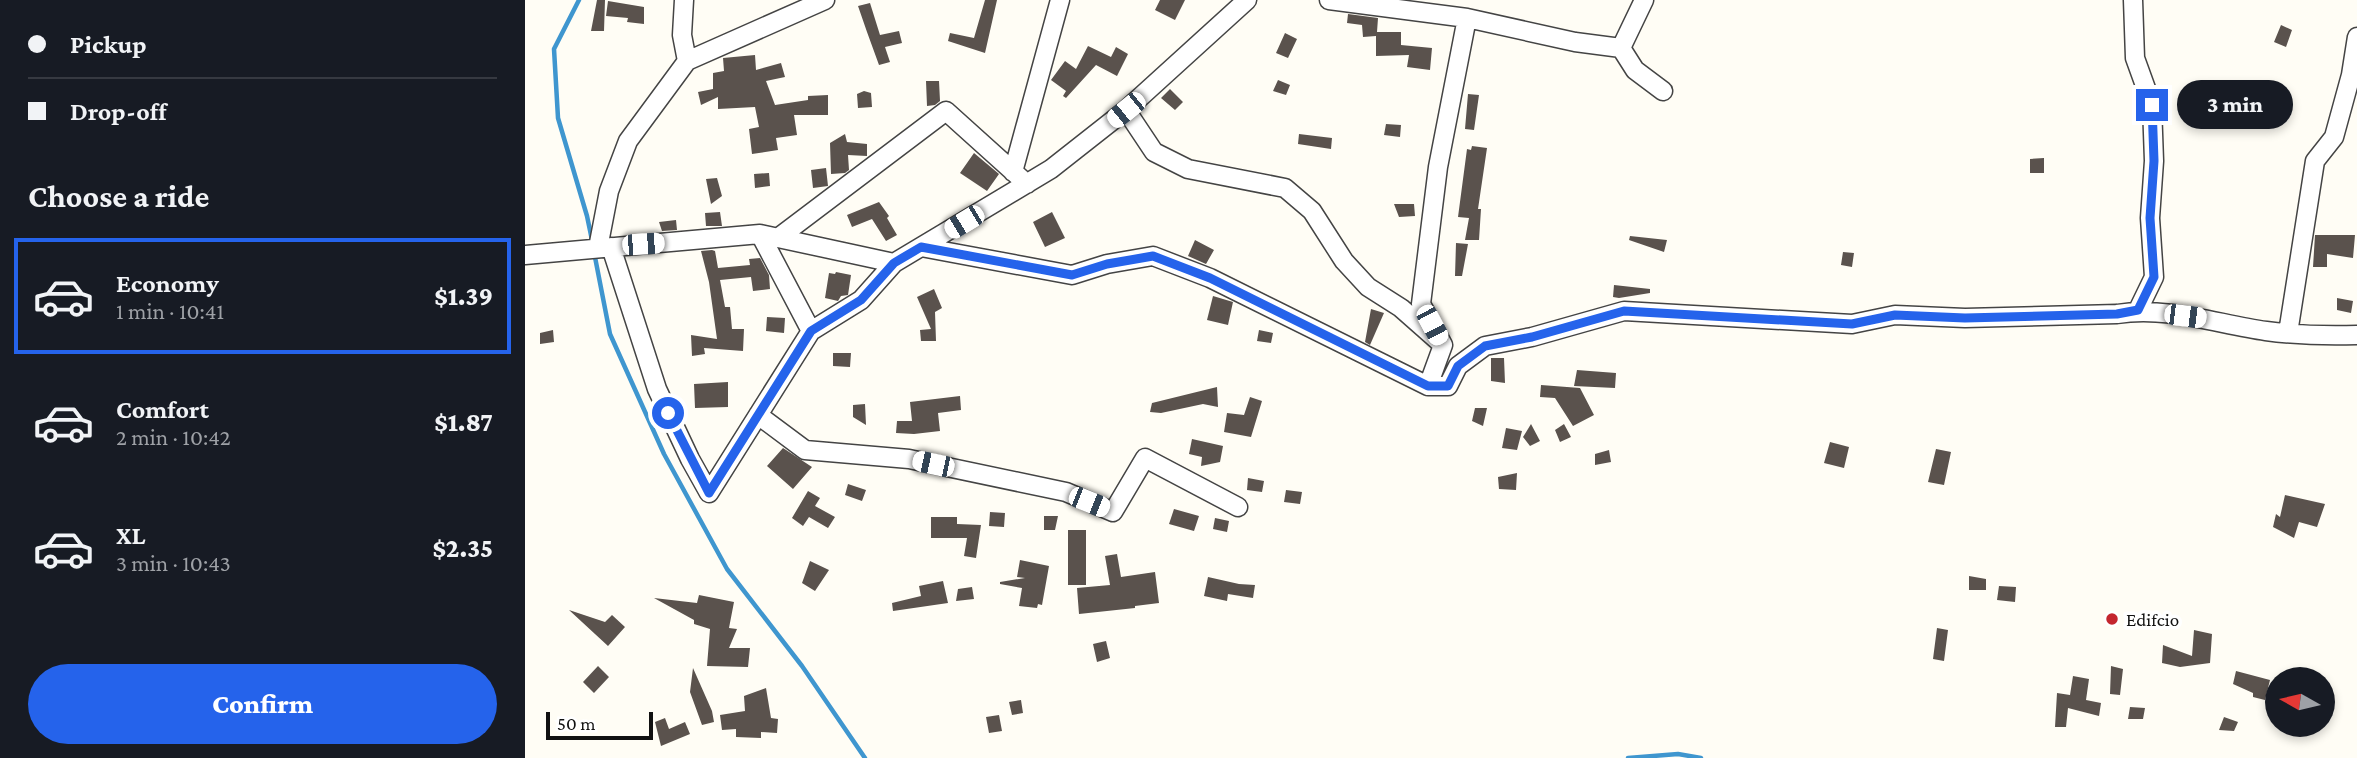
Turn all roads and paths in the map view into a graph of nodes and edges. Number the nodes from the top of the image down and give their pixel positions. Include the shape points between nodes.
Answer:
1 (684, 0) edge
2 (825, 0) edge
3 (1061, 0) edge
4 (1329, 0) edge
5 (1644, 0) edge
6 (2133, 0) edge
7 (1239, 2) edge
8 (1467, 18) junction
9 (2357, 37) edge
10 (1621, 48) junction
11 (687, 61) junction
12 (1663, 91) dead end
13 (1126, 110) junction
14 (1020, 178) junction
15 (769, 236) junction
16 (605, 247) junction
17 (921, 247) junction
18 (525, 255) edge
19 (894, 263) junction
20 (2138, 310) junction
21 (811, 331) junction
22 (2288, 333) junction
23 (2357, 335) edge
24 (1443, 345) junction
25 (1428, 386) junction
26 (758, 415) junction
27 (1238, 507) dead end

1 - 11 street via 682,35
2 - 11 street
3 - 14 street
4 - 8 street
5 - 10 street
6 - 20 street via 2135,58 2152,105 2154,161 2150,218 2154,277
7 - 13 street
8 - 10 street
8 - 24 street via 1438,167 1421,304
9 - 22 street via 2334,137 2315,161
10 - 12 street via 1635,70
11 - 16 street via 628,141 609,191
13 - 14 street via 1051,169
13 - 24 street via 1154,152 1188,169 1285,188 1312,211 1344,261 1368,287 1401,308
14 - 15 street via 946,111
14 - 17 street
15 - 16 street
15 - 19 street
15 - 21 street
16 - 18 street
16 - 26 street via 657,389 709,493
17 - 19 street
17 - 25 street via 1072,275 1153,256 1210,278
19 - 21 street via 861,300
20 - 22 street
20 - 25 street via 1965,318 1895,315 1852,324 1624,311 1485,346 1458,366 1448,386
21 - 26 street
22 - 23 street
24 - 25 street
26 - 27 street via 805,450 909,459 1066,492 1113,512 1145,458

